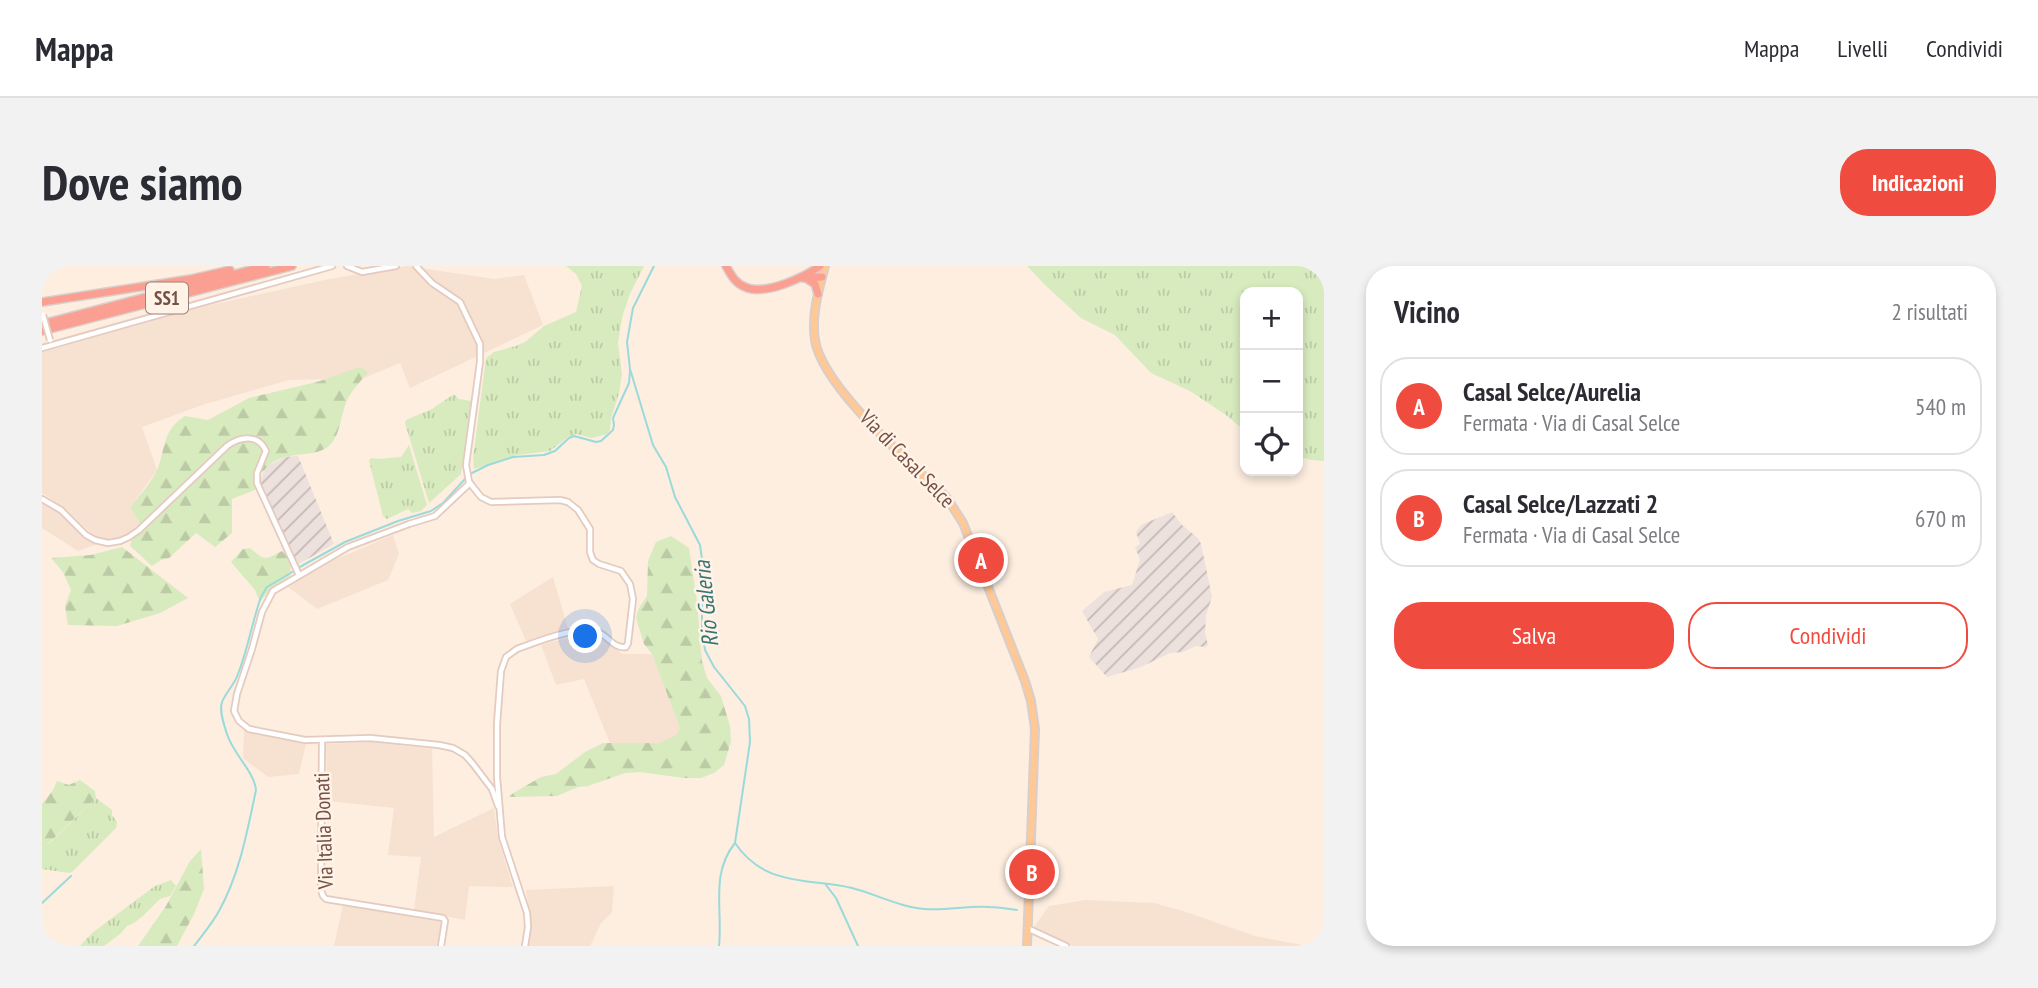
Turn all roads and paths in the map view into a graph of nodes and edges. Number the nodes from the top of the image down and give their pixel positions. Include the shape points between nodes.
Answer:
1 (292, 266) edge
2 (332, 266) edge
3 (347, 266) edge
4 (358, 266) edge
5 (396, 266) edge
6 (415, 266) edge
7 (820, 266) edge
8 (825, 266) edge
9 (262, 267) edge
10 (728, 268) edge
11 (366, 271) junction
12 (805, 276) junction
13 (822, 277) junction
14 (818, 294) junction
15 (42, 302) edge
16 (43, 313) edge
17 (42, 324) edge
18 (42, 331) edge
19 (51, 343) junction
20 (42, 348) edge
21 (468, 479) junction
22 (42, 499) edge
23 (297, 571) junction
24 (322, 741) junction
25 (500, 808) junction
26 (1026, 928) junction
27 (441, 946) edge
28 (525, 946) edge
29 (1027, 946) edge
30 (1066, 946) edge

1 - 18 highway, SS1
2 - 19 street
3 - 11 street
4 - 11 street
5 - 11 street
6 - 21 street via 461,303 480,344
7 - 12 highway
8 - 13 main road, Via di Casal Selce
9 - 15 highway
9 - 17 highway, SS1
10 - 12 highway via 739,284 754,289
12 - 13 highway
12 - 14 highway
13 - 14 main road, Via di Casal Selce
14 - 26 main road, Via di Casal Selce via 814,325 820,357 868,421 956,509 1029,693 1035,729
16 - 19 street, bridge
19 - 20 street
21 - 23 street via 434,517
21 - 25 street via 484,499 494,503 556,500 571,504 589,526 593,560 621,571 633,594 626,647 618,647 598,632 583,631 508,654 500,673 497,724
22 - 23 street via 64,512 91,539 122,540 139,530 226,446 252,438 265,448 257,480
23 - 24 street via 268,598 234,711 243,726 253,730
24 - 25 street via 370,738 453,748 473,764
24 - 27 street, Via Italia Donati via 323,896 443,918
25 - 28 street via 502,837 526,908
26 - 29 main road, Via di Casal Selce
26 - 30 street

